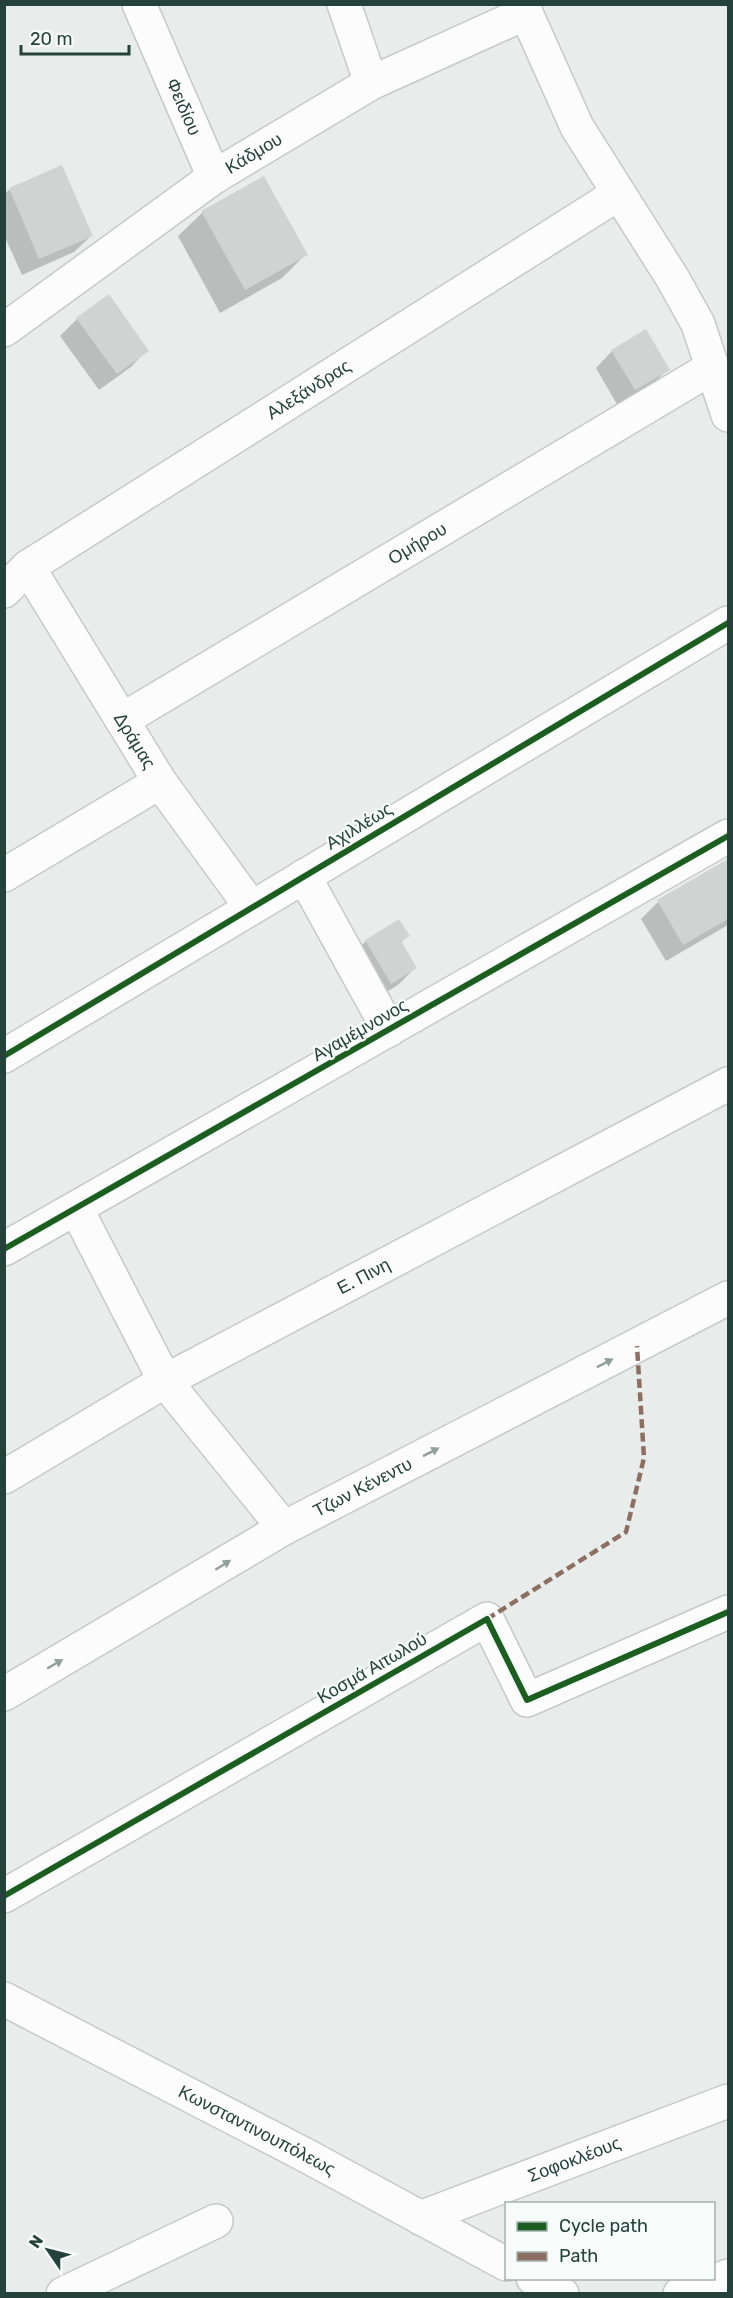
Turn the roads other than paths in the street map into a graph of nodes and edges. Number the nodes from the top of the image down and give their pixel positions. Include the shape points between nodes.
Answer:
1 (139, 4) edge
2 (344, 4) edge
3 (524, 9) edge
4 (371, 83) junction
5 (214, 177) junction
6 (618, 194) junction
7 (4, 330) edge
8 (712, 367) junction
9 (729, 415) edge
10 (28, 567) junction
11 (4, 591) edge
12 (729, 623) edge
13 (122, 720) junction
14 (160, 782) junction
15 (729, 836) edge
16 (4, 875) edge
17 (304, 876) junction
18 (251, 907) junction
19 (389, 1030) junction
20 (4, 1056) edge
21 (729, 1084) edge
22 (77, 1210) junction
23 (4, 1249) edge
24 (729, 1298) edge
25 (165, 1381) junction
26 (4, 1477) edge
27 (284, 1528) junction
28 (729, 1612) edge
29 (4, 1694) edge
30 (4, 1896) edge
31 (4, 1999) edge
32 (729, 2101) edge
33 (420, 2218) junction
34 (216, 2221) dead end
35 (505, 2263) edge
36 (729, 2276) edge
37 (537, 2280) edge
38 (63, 2294) edge
39 (562, 2294) edge
40 (680, 2294) edge

1 - 5 street, Φειδίου
2 - 4 street
3 - 4 street, Κάδμου
3 - 6 street via 577,127
4 - 5 street, Κάδμου
5 - 7 street, Κάδμου
6 - 8 street via 698,324
6 - 10 street, Αλεξάνδρας
8 - 9 street
8 - 13 street, Ομήρου
10 - 11 street, Αλεξάνδρας
10 - 13 street, Δράμας
12 - 17 street, Αχιλλέως
13 - 14 street, Δράμας
14 - 16 street
14 - 18 street, Δράμας
15 - 19 street, Αγαμέμνονος
17 - 18 street, Αχιλλέως
17 - 19 street
18 - 20 street, Αχιλλέως
19 - 22 street, Αγαμέμνονος
21 - 25 street, Ε. Πινη
22 - 23 street, Αγαμέμνονος
22 - 25 street
27 -> 24 street, Τζων Κένεντυ
25 - 26 street, Ε. Πινη
25 - 27 street
29 -> 27 street, Τζων Κένεντυ
28 - 30 street, Κοσμά Αιτωλού via 527,1700 487,1619
31 - 33 street, Κωνσταντινουπόλεως
32 - 33 street, Σοφοκλέους
33 - 35 street, Κωνσταντινουπόλεως
34 - 38 street
36 - 40 street
37 - 39 street

